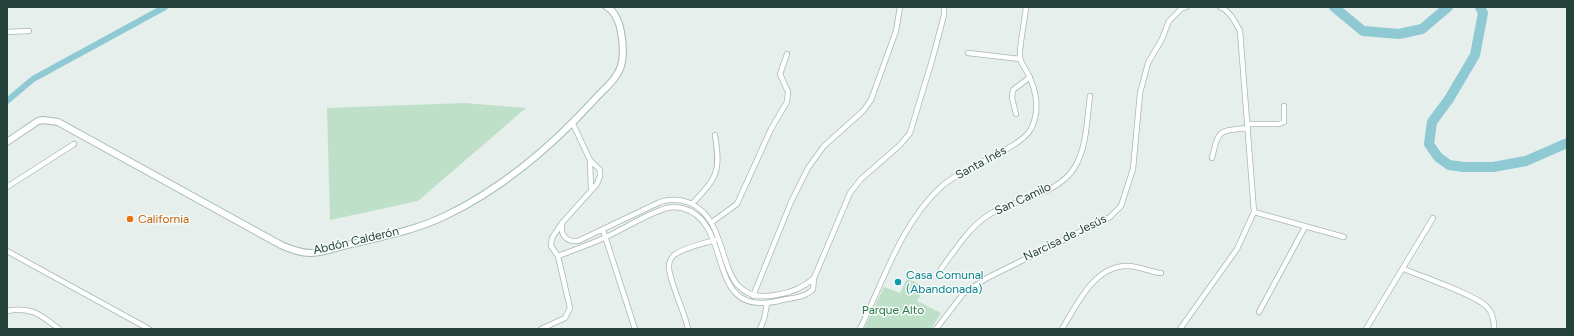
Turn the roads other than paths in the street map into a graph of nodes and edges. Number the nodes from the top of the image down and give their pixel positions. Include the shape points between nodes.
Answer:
1 (606, 7) edge
2 (900, 7) edge
3 (944, 7) edge
4 (1026, 7) edge
5 (1186, 7) edge
6 (1220, 7) edge
7 (28, 31) dead end
8 (7, 32) edge
9 (968, 53) dead end
10 (787, 54) dead end
11 (1020, 59) junction
12 (1030, 77) junction
13 (1090, 96) dead end
14 (1284, 106) dead end
15 (1016, 114) dead end
16 (573, 124) junction
17 (1248, 126) junction
18 (715, 135) dead end
19 (7, 142) edge
20 (74, 144) dead end
21 (1212, 158) dead end
22 (590, 160) junction
23 (7, 187) edge
24 (591, 189) junction
25 (692, 204) junction
26 (1254, 212) junction
27 (1433, 218) dead end
28 (712, 222) junction
29 (562, 223) junction
30 (1305, 227) junction
31 (603, 230) junction
32 (1344, 237) dead end
33 (605, 238) junction
34 (718, 239) junction
35 (712, 241) junction
36 (7, 251) edge
37 (558, 256) junction
38 (941, 269) dead end
39 (1404, 270) junction
40 (1161, 273) dead end
41 (814, 278) junction
42 (753, 296) junction
43 (767, 304) junction
44 (7, 311) edge
45 (1259, 312) dead end
46 (58, 329) edge
47 (149, 329) edge
48 (541, 329) edge
49 (635, 329) edge
50 (688, 329) edge
51 (760, 329) edge
52 (860, 329) edge
53 (936, 329) edge
54 (1062, 329) edge
55 (1180, 329) edge
56 (1366, 329) edge
57 (1494, 329) edge

1 - 16 street, Abdón Calderón via 610,9 620,27 621,66 612,82
2 - 42 street via 896,31 871,100 863,111 824,146 808,168 791,202
3 - 41 street via 944,15 910,133 900,145 861,178 850,194
4 - 11 street
5 - 53 street, Narcisa de Jesús via 1169,21 1148,63 1140,93 1133,169 1121,206 1110,217 987,278 963,294
6 - 17 street via 1232,18 1240,31
7 - 8 street
9 - 11 street
10 - 28 street via 780,74 788,92 787,102 771,129 737,204
11 - 12 street, Santa Inés
12 - 15 street via 1013,90
12 - 52 street, Santa Inés via 1037,102 1030,130 1017,144 960,173 943,185 920,208 897,249
13 - 38 street, San Camilo via 1082,150 1068,176 1049,189 990,214 971,229
14 - 17 street via 1284,122
16 - 19 street, Abdón Calderón via 494,187 443,217 374,239 312,253 300,252 282,245 58,122 38,121
16 - 22 street
17 - 21 street via 1220,133
17 - 26 street
18 - 25 street via 718,153 717,173
20 - 23 street
22 - 24 street
22 - 24 street via 600,170 597,184
24 - 29 street
25 - 28 street
25 - 31 street via 677,200 665,201
26 - 30 street
26 - 55 street via 1237,249
27 - 39 street
28 - 34 street
29 - 31 street via 562,233 566,239 572,241 578,241
29 - 37 street via 551,242
30 - 32 street
30 - 45 street
31 - 33 street
33 - 35 street via 660,210 674,207 697,215 706,225
33 - 37 street
33 - 49 street
34 - 35 street
34 - 42 street via 734,281 744,292
35 - 43 street via 734,293 752,303
35 - 50 street via 679,252 671,258 669,271
36 - 47 street
37 - 48 street via 570,308 565,318
39 - 56 street
39 - 57 street via 1485,305 1494,319
40 - 54 street via 1129,266 1116,267 1105,272 1087,290
41 - 42 street via 803,286 781,294
41 - 43 street via 813,289 808,293
43 - 51 street
44 - 46 street via 16,309 37,312

